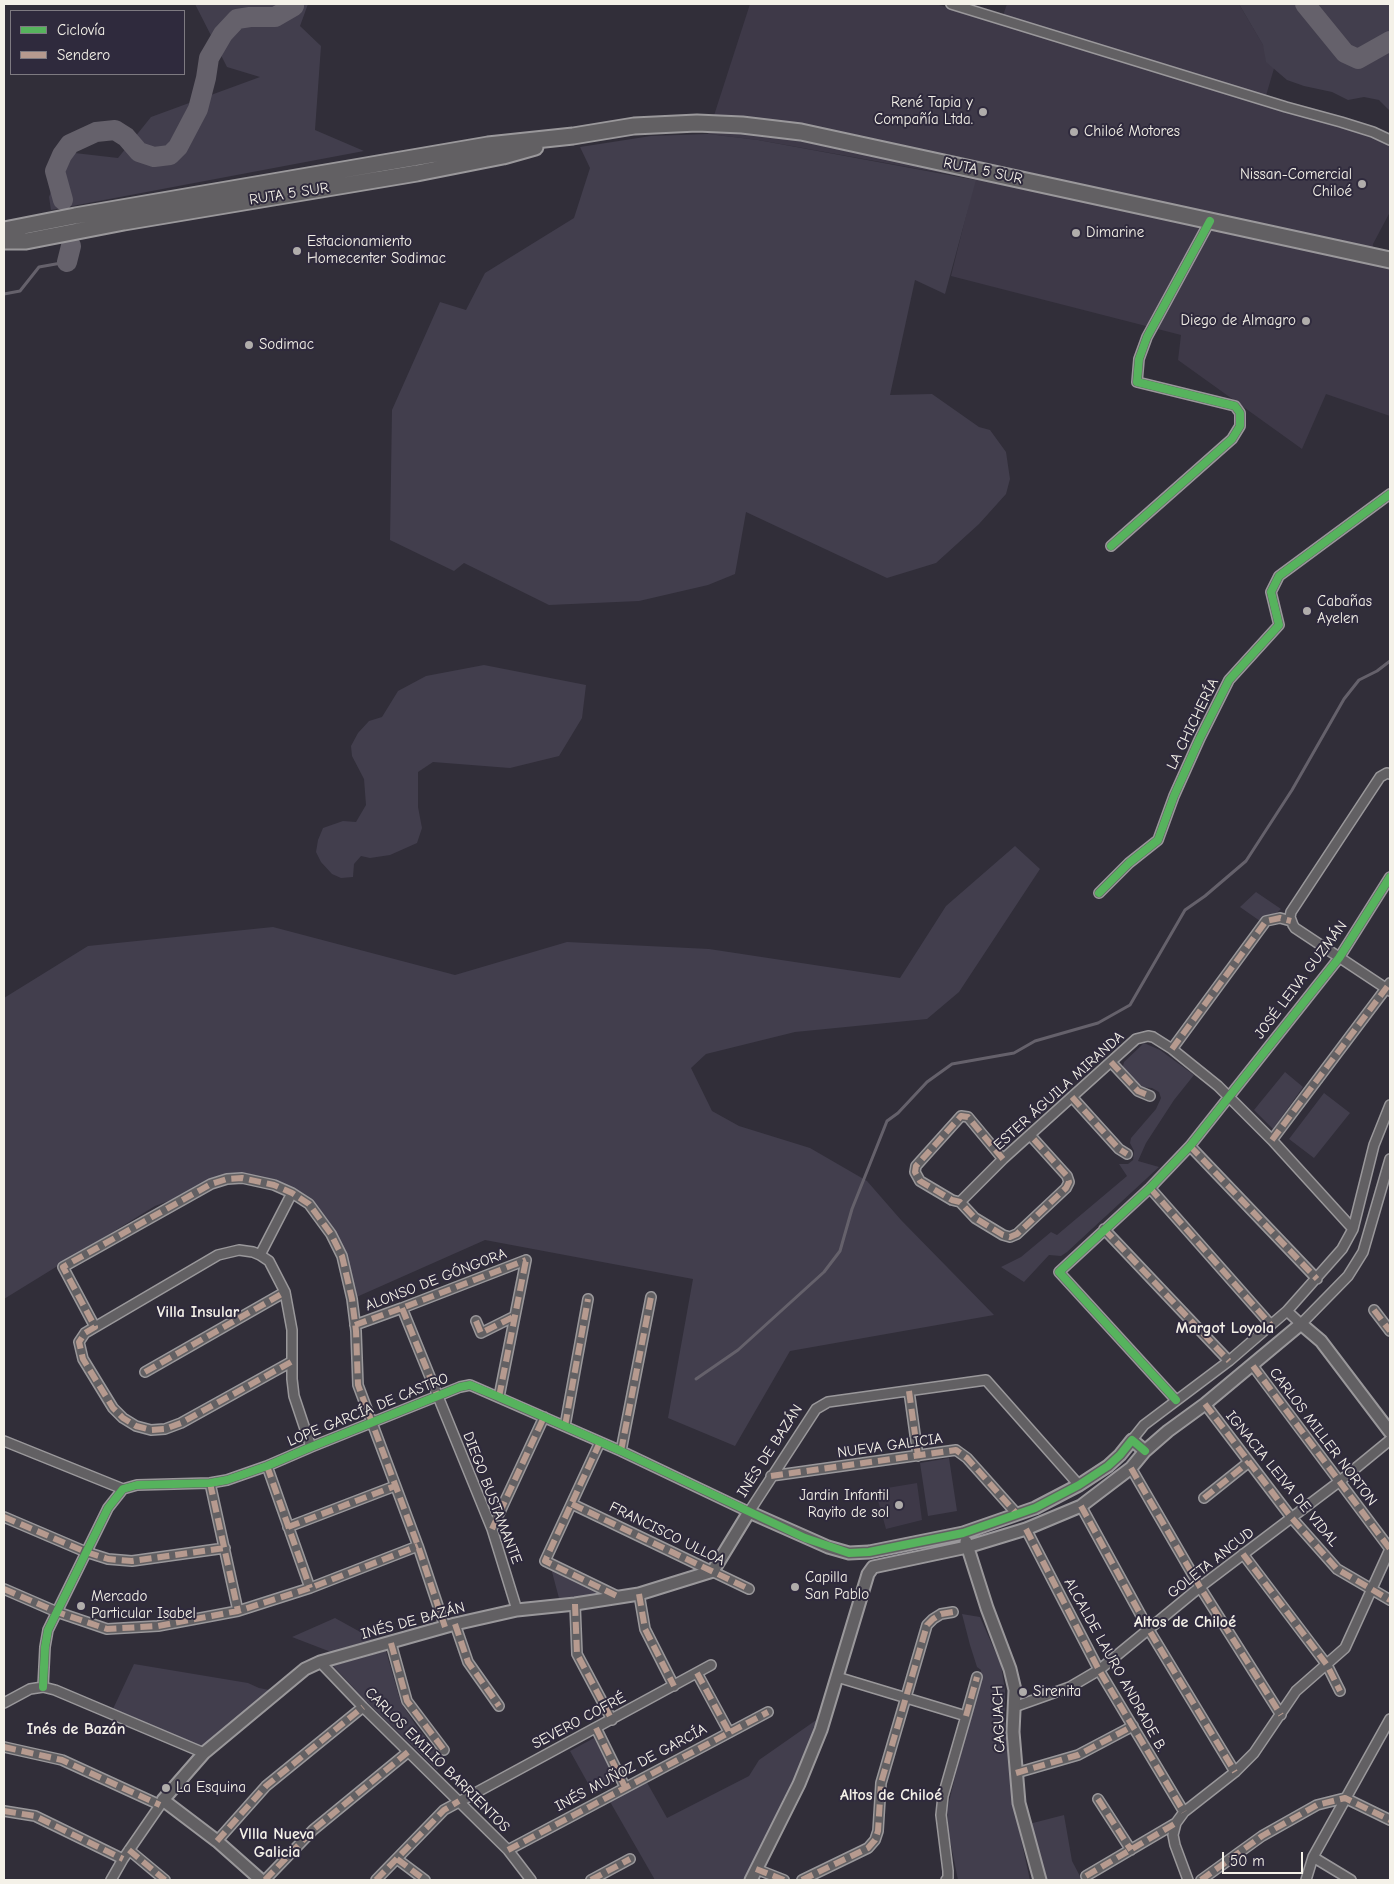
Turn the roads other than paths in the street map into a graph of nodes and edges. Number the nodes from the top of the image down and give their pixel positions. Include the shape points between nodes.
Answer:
1 (951, 4) edge
2 (573, 136) junction
3 (1390, 140) edge
4 (254, 185) junction
5 (276, 196) junction
6 (1210, 220) junction
7 (4, 230) edge
8 (4, 241) edge
9 (1390, 260) edge
10 (1390, 494) edge
11 (1111, 546) dead end
12 (1390, 774) edge
13 (1390, 877) edge
14 (1099, 893) dead end
15 (1291, 921) junction
16 (1339, 958) junction
17 (1389, 988) edge
18 (1172, 1050) junction
19 (1111, 1062) junction
20 (1150, 1096) dead end
21 (1228, 1096) junction
22 (1072, 1097) junction
23 (1390, 1105) edge
24 (1030, 1135) junction
25 (1272, 1140) junction
26 (1190, 1146) junction
27 (1127, 1154) dead end
28 (1003, 1159) junction
29 (1390, 1159) edge
30 (1150, 1188) junction
31 (292, 1193) junction
32 (960, 1202) junction
33 (1104, 1229) junction
34 (1352, 1229) junction
35 (260, 1255) junction
36 (1317, 1279) junction
37 (285, 1292) junction
38 (651, 1297) dead end
39 (588, 1299) dead end
40 (402, 1308) junction
41 (1374, 1310) dead end
42 (1287, 1311) junction
43 (515, 1316) junction
44 (476, 1321) dead end
45 (1301, 1324) junction
46 (355, 1325) junction
47 (1271, 1325) junction
48 (95, 1327) junction
49 (1390, 1331) edge
50 (1229, 1361) junction
51 (292, 1362) junction
52 (1252, 1366) junction
53 (145, 1372) dead end
54 (909, 1391) junction
55 (438, 1397) junction
56 (499, 1397) junction
57 (1176, 1400) junction
58 (1205, 1404) junction
59 (544, 1417) junction
60 (372, 1424) junction
61 (565, 1426) junction
62 (1390, 1432) edge
63 (1132, 1440) junction
64 (1390, 1440) edge
65 (4, 1441) edge
66 (600, 1442) junction
67 (311, 1447) junction
68 (621, 1451) junction
69 (1145, 1451) junction
70 (918, 1456) junction
71 (1249, 1462) junction
72 (267, 1466) junction
73 (1131, 1468) junction
74 (771, 1476) junction
75 (1340, 1481) junction
76 (210, 1482) junction
77 (1079, 1485) junction
78 (395, 1486) junction
79 (124, 1488) junction
80 (1204, 1498) dead end
81 (572, 1504) junction
82 (1081, 1506) junction
83 (749, 1512) junction
84 (1017, 1514) junction
85 (4, 1517) edge
86 (1291, 1518) junction
87 (288, 1527) junction
88 (492, 1529) junction
89 (1026, 1529) junction
90 (963, 1533) junction
91 (418, 1546) junction
92 (967, 1547) junction
93 (225, 1548) junction
94 (1390, 1549) edge
95 (86, 1552) junction
96 (1243, 1554) junction
97 (713, 1571) junction
98 (1200, 1587) junction
99 (310, 1588) junction
100 (4, 1589) edge
101 (749, 1589) dead end
102 (1372, 1590) junction
103 (639, 1594) junction
104 (619, 1598) junction
105 (1390, 1600) edge
106 (575, 1604) junction
107 (517, 1610) junction
108 (238, 1611) junction
109 (57, 1612) junction
110 (953, 1612) dead end
111 (450, 1625) junction
112 (1149, 1630) junction
113 (391, 1643) junction
114 (326, 1661) junction
115 (711, 1665) dead end
116 (1327, 1665) junction
117 (1099, 1670) junction
118 (697, 1673) junction
119 (837, 1677) junction
120 (977, 1677) dead end
121 (674, 1686) junction
122 (44, 1687) junction
123 (1340, 1691) dead end
124 (906, 1698) junction
125 (4, 1703) edge
126 (499, 1706) dead end
127 (363, 1707) junction
128 (1014, 1707) junction
129 (768, 1712) dead end
130 (1281, 1715) junction
131 (966, 1716) junction
132 (1390, 1719) edge
133 (612, 1720) junction
134 (1133, 1726) junction
135 (596, 1728) junction
136 (728, 1732) junction
137 (4, 1747) edge
138 (444, 1750) dead end
139 (408, 1752) junction
140 (204, 1753) junction
141 (1235, 1772) junction
142 (1016, 1773) junction
143 (625, 1787) junction
144 (1098, 1798) dead end
145 (1345, 1798) junction
146 (459, 1801) junction
147 (161, 1802) junction
148 (4, 1811) edge
149 (1184, 1812) junction
150 (1390, 1820) edge
151 (1176, 1823) junction
152 (217, 1841) junction
153 (129, 1850) junction
154 (508, 1850) junction
155 (1131, 1850) junction
156 (1313, 1857) junction
157 (123, 1859) junction
158 (397, 1859) junction
159 (630, 1859) dead end
160 (753, 1875) edge
161 (1086, 1876) dead end
162 (112, 1878) edge
163 (165, 1880) edge
164 (261, 1880) edge
165 (265, 1880) edge
166 (376, 1880) edge
167 (425, 1880) edge
168 (531, 1880) edge
169 (591, 1880) edge
170 (784, 1880) edge
171 (802, 1880) edge
172 (946, 1880) edge
173 (1040, 1880) edge
174 (1188, 1880) edge
175 (1201, 1880) edge
176 (1306, 1880) edge
177 (1351, 1880) edge

1 - 3 street via 1341,122
2 - 4 highway, RUTA 5 SUR via 488,145
2 - 5 highway, RUTA 5 SUR via 504,156
2 - 6 highway, RUTA 5 SUR via 634,126 681,124 782,129
4 - 5 highway via 267,188
4 - 7 highway, RUTA 5 SUR
5 - 8 highway, RUTA 5 SUR via 26,241
6 - 9 highway, RUTA 5 SUR
6 - 11 street via 1147,337 1139,359 1137,382 1235,406 1240,414 1240,426 1232,439
10 - 14 street, LA CHICHERÍA via 1279,576 1270,592 1279,625 1230,680 1196,746 1158,840
12 - 15 street via 1380,777 1291,912
13 - 16 street, JOSÉ LEIVA GUZMÁN
15 - 16 street
15 - 18 street via 1280,918 1264,923
16 - 17 street
16 - 21 street, JOSÉ LEIVA GUZMÁN
17 - 25 street
18 - 19 street, ESTER ÁGUILA MIRANDA via 1153,1037 1142,1036
18 - 21 street, ESTER ÁGUILA MIRANDA
19 - 20 street via 1138,1092
19 - 22 street, ESTER ÁGUILA MIRANDA
21 - 25 street, ESTER ÁGUILA MIRANDA
21 - 26 street, JOSÉ LEIVA GUZMÁN
22 - 24 street, ESTER ÁGUILA MIRANDA
22 - 27 street
23 - 34 street via 1374,1145
24 - 28 street, ESTER ÁGUILA MIRANDA
24 - 32 street via 1067,1176 1066,1188 1010,1237 974,1218
25 - 34 street, ESTER ÁGUILA MIRANDA
26 - 30 street, JOSÉ LEIVA GUZMÁN
26 - 36 street
28 - 32 street, ESTER ÁGUILA MIRANDA
28 - 32 street via 968,1117 960,1116 916,1166 915,1172 920,1181
29 - 45 street via 1364,1252 1348,1276
30 - 33 street, JOSÉ LEIVA GUZMÁN
30 - 47 street
31 - 35 street
31 - 46 street via 309,1204 331,1234 342,1256
31 - 48 street via 258,1180 242,1178 211,1184 63,1267
33 - 50 street
33 - 57 street, JOSÉ LEIVA GUZMÁN via 1059,1272
34 - 36 street via 1342,1249
35 - 37 street via 269,1261
35 - 48 street via 239,1250 218,1255
36 - 42 street
37 - 51 street via 292,1330
37 - 53 street
38 - 68 street
39 - 61 street
40 - 43 street, ALONSO DE GÓNGORA via 526,1260
40 - 46 street, ALONSO DE GÓNGORA
40 - 55 street, DIEGO BUSTAMANTE
41 - 49 street
42 - 45 street
42 - 47 street
43 - 44 street via 480,1333
43 - 56 street
45 - 52 street
45 - 62 street via 1321,1342
46 - 60 street via 358,1385
47 - 50 street
48 - 51 street via 79,1342 83,1359 112,1408 136,1426 151,1430 181,1423
50 - 57 street
51 - 67 street via 294,1396
52 - 58 street
52 - 75 street, CARLOS MILLER NORTON
54 - 70 street
54 - 74 street, INÉS DE BAZÁN via 828,1402 816,1409
54 - 77 street, INÉS DE BAZÁN via 986,1380
55 - 56 street, LOPE GARCÍA DE CASTRO via 470,1386
55 - 60 street, LOPE GARCÍA DE CASTRO
55 - 88 street, DIEGO BUSTAMANTE
56 - 59 street, LOPE GARCÍA DE CASTRO
57 - 63 street via 1144,1425
58 - 69 street
58 - 71 street, IGNACIA LEIVA DE VIDAL
59 - 61 street, LOPE GARCÍA DE CASTRO
59 - 88 street
60 - 67 street, LOPE GARCÍA DE CASTRO
60 - 78 street
61 - 66 street, LOPE GARCÍA DE CASTRO
63 - 69 street
63 - 77 street, LOPE GARCÍA DE CASTRO via 1108,1466
64 - 75 street, GOLETA ANCUD
65 - 79 street
66 - 68 street, LOPE GARCÍA DE CASTRO
66 - 81 street
67 - 72 street, LOPE GARCÍA DE CASTRO
68 - 83 street, LOPE GARCÍA DE CASTRO
69 - 73 street
70 - 74 street, NUEVA GALICIA
70 - 84 street, NUEVA GALICIA via 956,1450
71 - 80 street
71 - 86 street, IGNACIA LEIVA DE VIDAL
72 - 76 street, LOPE GARCÍA DE CASTRO via 227,1480
72 - 87 street
73 - 82 street
73 - 98 street
74 - 83 street, INÉS DE BAZÁN
75 - 86 street, GOLETA ANCUD
75 - 94 street, CARLOS MILLER NORTON
76 - 79 street, LOPE GARCÍA DE CASTRO
76 - 93 street
77 - 84 street, LOPE GARCÍA DE CASTRO
78 - 87 street
78 - 91 street
79 - 95 street via 108,1508
81 - 97 street, FRANCISCO ULLOA
81 - 104 street via 545,1561
82 - 89 street
82 - 112 street
83 - 90 street, LOPE GARCÍA DE CASTRO via 849,1553
83 - 97 street, INÉS DE BAZÁN
84 - 90 street, LOPE GARCÍA DE CASTRO
85 - 95 street
86 - 96 street, GOLETA ANCUD
86 - 102 street, IGNACIA LEIVA DE VIDAL via 1337,1569
87 - 99 street
88 - 107 street, DIEGO BUSTAMANTE
89 - 92 street
89 - 117 street, ALCALDE LAURO ANDRADE B.
90 - 92 street, CAGUACH
91 - 99 street
91 - 111 street
92 - 119 street via 873,1567 868,1574
92 - 128 street, CAGUACH via 1010,1669 1015,1690
93 - 95 street via 132,1561 108,1560
93 - 108 street
94 - 102 street
95 - 109 street
96 - 98 street, GOLETA ANCUD
96 - 116 street
97 - 101 street, FRANCISCO ULLOA
97 - 103 street, INÉS DE BAZÁN
98 - 112 street, GOLETA ANCUD
98 - 130 street
99 - 108 street
100 - 109 street
102 - 105 street, IGNACIA LEIVA DE VIDAL
102 - 116 street via 1345,1648
103 - 104 street, INÉS DE BAZÁN
103 - 121 street via 645,1629
104 - 106 street, INÉS DE BAZÁN
106 - 107 street, INÉS DE BAZÁN
106 - 133 street via 577,1654
107 - 111 street, INÉS DE BAZÁN
108 - 109 street via 158,1626 108,1629
109 - 122 street via 48,1630 45,1647
110 - 124 street via 941,1614 927,1625
111 - 113 street, INÉS DE BAZÁN
111 - 126 street via 468,1662
112 - 117 street, GOLETA ANCUD
112 - 141 street
113 - 114 street, INÉS DE BAZÁN
113 - 138 street via 407,1701
114 - 127 street, CARLOS EMILIO BARRIENTOS
114 - 140 street, INÉS DE BAZÁN via 305,1669
115 - 118 street, SEVERO COFRÉ
116 - 123 street
116 - 130 street via 1296,1691
117 - 128 street, GOLETA ANCUD via 1070,1687
117 - 134 street, ALCALDE LAURO ANDRADE B.
118 - 121 street, SEVERO COFRÉ
118 - 136 street
119 - 124 street
119 - 160 street via 821,1730 799,1784
120 - 131 street
121 - 133 street, SEVERO COFRÉ
122 - 125 street via 23,1692
122 - 140 street
124 - 131 street
124 - 171 street via 881,1783 875,1840 868,1848
127 - 139 street, CARLOS EMILIO BARRIENTOS
127 - 152 street via 266,1786
128 - 142 street, CAGUACH
129 - 136 street, INÉS MUÑOZ DE GARCÍA
130 - 141 street via 1254,1753
131 - 172 street via 942,1806 948,1870
132 - 145 street
133 - 135 street, SEVERO COFRÉ
134 - 142 street via 1078,1755
134 - 149 street, ALCALDE LAURO ANDRADE B.
135 - 143 street
135 - 146 street, SEVERO COFRÉ
136 - 143 street, INÉS MUÑOZ DE GARCÍA
137 - 147 street via 62,1760
139 - 146 street, CARLOS EMILIO BARRIENTOS
139 - 165 street via 313,1830
140 - 147 street, INÉS DE BAZÁN
141 - 149 street
142 - 173 street, CAGUACH via 1019,1803
143 - 154 street, INÉS MUÑOZ DE GARCÍA
144 - 155 street
145 - 150 street
145 - 156 street
145 - 175 street via 1316,1804 1291,1818
146 - 154 street, CARLOS EMILIO BARRIENTOS
146 - 158 street, SEVERO COFRÉ via 444,1810
147 - 152 street
147 - 153 street
148 - 157 street via 35,1816
149 - 151 street
151 - 155 street
151 - 174 street via 1175,1845
152 - 164 street
153 - 157 street
153 - 163 street
154 - 168 street, CARLOS EMILIO BARRIENTOS
155 - 161 street
156 - 176 street
156 - 177 street
157 - 162 street
158 - 166 street, SEVERO COFRÉ
158 - 167 street
159 - 169 street
160 - 170 street

